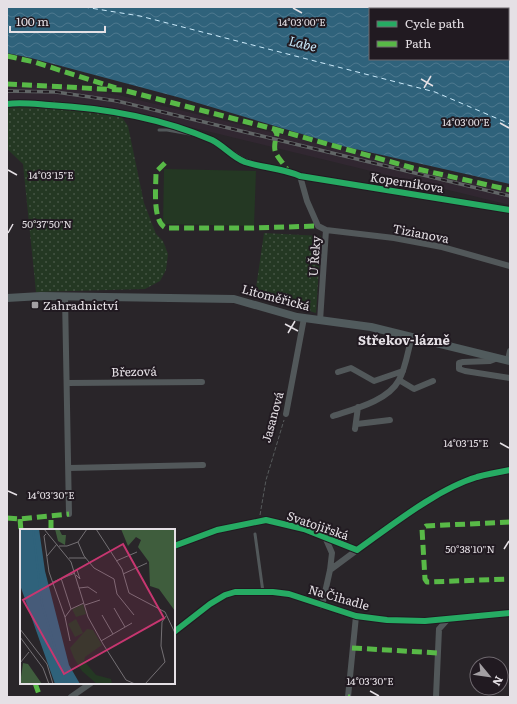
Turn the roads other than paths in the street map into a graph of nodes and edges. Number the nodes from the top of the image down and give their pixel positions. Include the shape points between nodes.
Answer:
1 (159, 130) dead end
2 (201, 136) joint
3 (300, 176) junction
4 (510, 210) edge
5 (326, 230) junction
6 (510, 266) edge
7 (65, 296) junction
8 (7, 298) edge
9 (304, 318) junction
10 (320, 321) junction
11 (412, 336) junction
12 (510, 351) edge
13 (498, 358) junction
14 (509, 361) edge
15 (402, 371) junction
16 (338, 372) dead end
17 (510, 378) edge
18 (399, 380) junction
19 (202, 382) dead end
20 (433, 382) dead end
21 (67, 383) junction
22 (358, 407) junction
23 (286, 414) road end
24 (333, 416) dead end
25 (390, 420) dead end
26 (203, 465) dead end
27 (69, 468) junction
28 (510, 470) edge
29 (69, 514) dead end
30 (255, 534) dead end
31 (325, 537) junction
32 (175, 546) edge
33 (357, 550) junction
34 (330, 570) junction
35 (262, 592) junction
36 (322, 606) junction
37 (510, 613) edge
38 (356, 616) junction
39 (448, 619) junction
40 (175, 631) edge
41 (90, 684) edge
42 (71, 697) edge
43 (348, 697) edge
44 (436, 697) edge

1 - 2 lane
2 - 3 street, Koperníkova via 244,162 288,170
3 - 4 street, Koperníkova
3 - 5 street, U Řeky via 318,226
5 - 6 street, Tizianova via 442,247
5 - 10 street, U Řeky
7 - 8 main road, Litoměřická
7 - 9 main road, Litoměřická via 234,298
7 - 21 street
9 - 10 main road, Litoměřická
9 - 23 street, Jasanová
10 - 11 main road, Litoměřická via 371,327
11 - 13 main road, Litoměřická
11 - 15 street
12 - 14 street
13 - 14 main road, Litoměřická
13 - 17 street via 490,361 463,362 458,366 465,371
15 - 16 street via 374,381 351,368
15 - 18 street
18 - 20 street via 414,389
18 - 22 street via 392,390 380,398
19 - 21 street, Březová
21 - 27 street
22 - 24 street
22 - 25 street via 356,427
26 - 27 street
27 - 29 street
28 - 33 street, Svatojiřská via 476,477 460,484 426,502
30 - 35 lane
31 - 32 street, Svatojiřská via 266,520 217,530
31 - 33 street, Svatojiřská
31 - 34 street, Svatojiřská via 332,553
33 - 34 street, Svatojiřská
34 - 36 street, Svatojiřská
35 - 36 street, Na Čihadle via 289,594
35 - 40 street, Na Čihadle via 235,592 225,595
36 - 38 street, Na Čihadle
37 - 39 street, Na Čihadle
38 - 39 street, Na Čihadle via 401,621
38 - 43 street
39 - 44 street via 439,629
41 - 42 street

